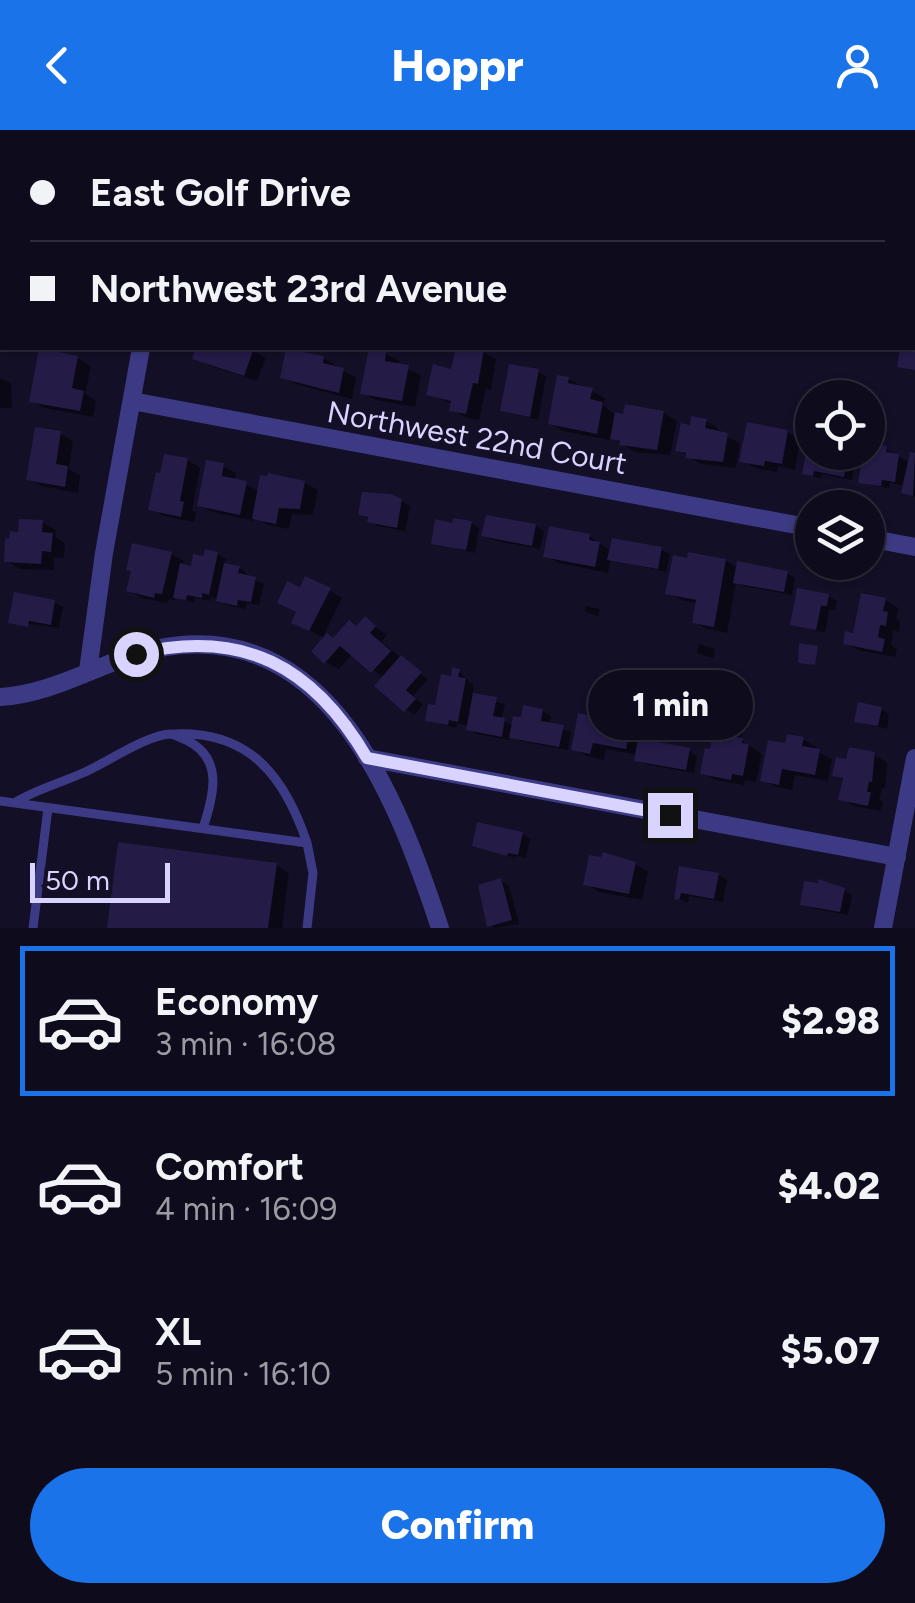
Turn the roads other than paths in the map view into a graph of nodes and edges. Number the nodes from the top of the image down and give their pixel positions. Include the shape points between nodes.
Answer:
1 (141, 350) edge
2 (132, 401) junction
3 (795, 525) edge
4 (885, 541) edge
5 (915, 547) edge
6 (88, 671) junction
7 (0, 697) edge
8 (172, 734) junction
9 (367, 758) junction
10 (915, 758) edge
11 (0, 801) edge
12 (14, 803) junction
13 (48, 808) junction
14 (203, 828) junction
15 (307, 842) junction
16 (897, 857) junction
17 (33, 928) edge
18 (307, 928) edge
19 (440, 928) edge
20 (883, 928) edge

1 - 2 street
2 - 3 street, Northwest 22nd Court
2 - 6 street
4 - 5 street
6 - 7 street via 40,691
6 - 9 street via 179,646 258,656 318,691
8 - 12 lane
8 - 14 lane via 211,762 213,790
8 - 15 lane via 224,740 264,763
9 - 16 street
9 - 19 street
10 - 16 street
11 - 12 lane
12 - 13 lane
13 - 14 lane
13 - 17 lane
14 - 15 lane
15 - 18 lane
16 - 20 street

